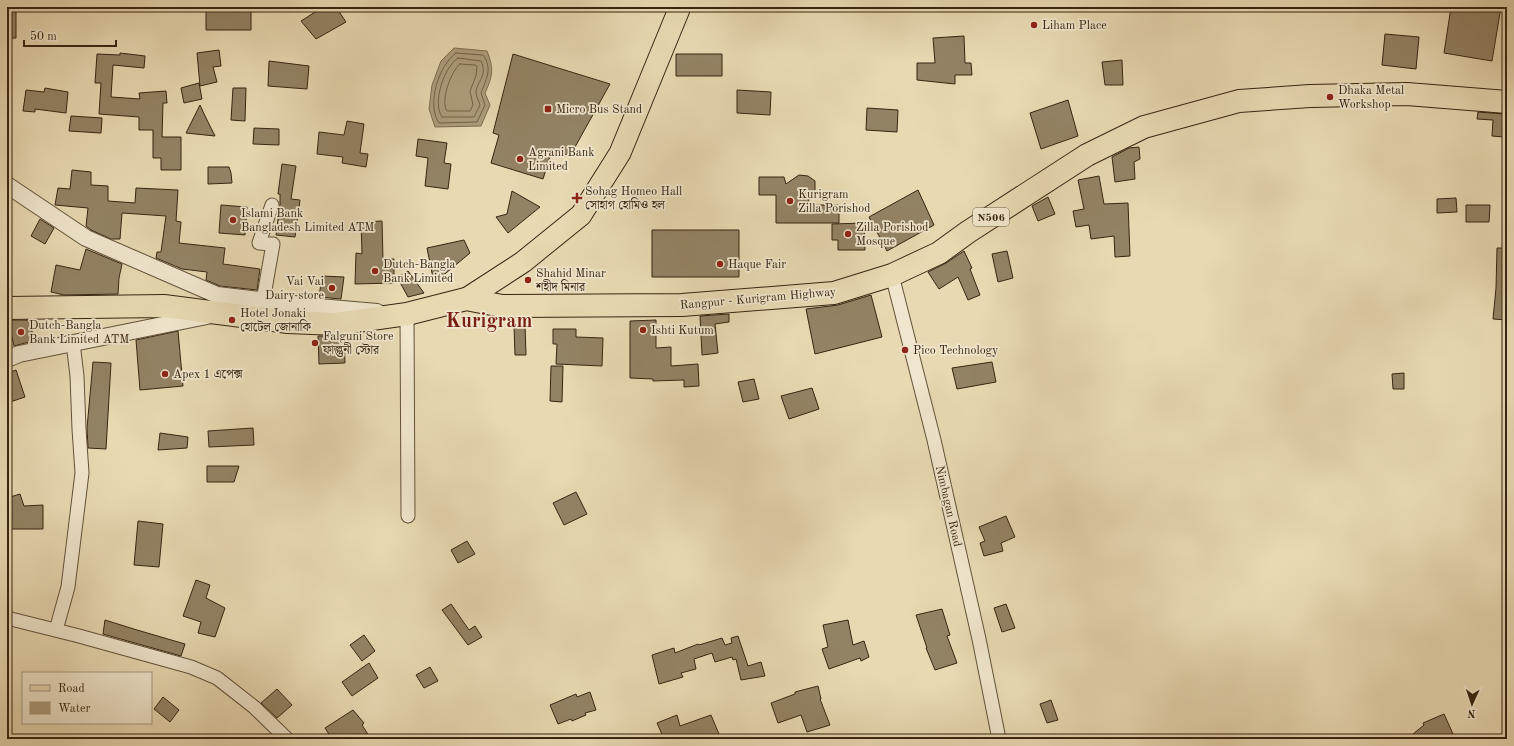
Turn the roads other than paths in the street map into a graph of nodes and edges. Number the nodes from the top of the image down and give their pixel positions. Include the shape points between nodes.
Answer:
1 (680, 7) edge
2 (1507, 102) edge
3 (7, 186) edge
4 (272, 206) dead end
5 (892, 275) junction
6 (466, 299) junction
7 (263, 301) junction
8 (7, 308) edge
9 (216, 314) junction
10 (407, 314) junction
11 (73, 343) junction
12 (7, 359) edge
13 (408, 516) dead end
14 (7, 618) edge
15 (56, 630) junction
16 (287, 739) edge
17 (999, 739) edge

1 - 6 main road via 620,153 581,215 523,262
2 - 5 highway, Rangpur - Kurigram Highway / N506 via 1407,94 1310,96 1239,101 1144,127 1086,155 940,253
3 - 7 street via 86,238 217,295
4 - 7 street via 259,243 273,244
5 - 6 highway, Rangpur - Kurigram Highway / N506 via 834,293 682,304 502,306
5 - 17 street, Nimbagan Road via 936,448
6 - 10 highway
7 - 10 street
8 - 9 highway via 164,306
9 - 10 highway via 336,324
9 - 11 street
10 - 13 street
11 - 12 street via 19,354
11 - 15 street via 82,473 68,588
14 - 15 street
15 - 16 street via 191,667 217,678 254,707

